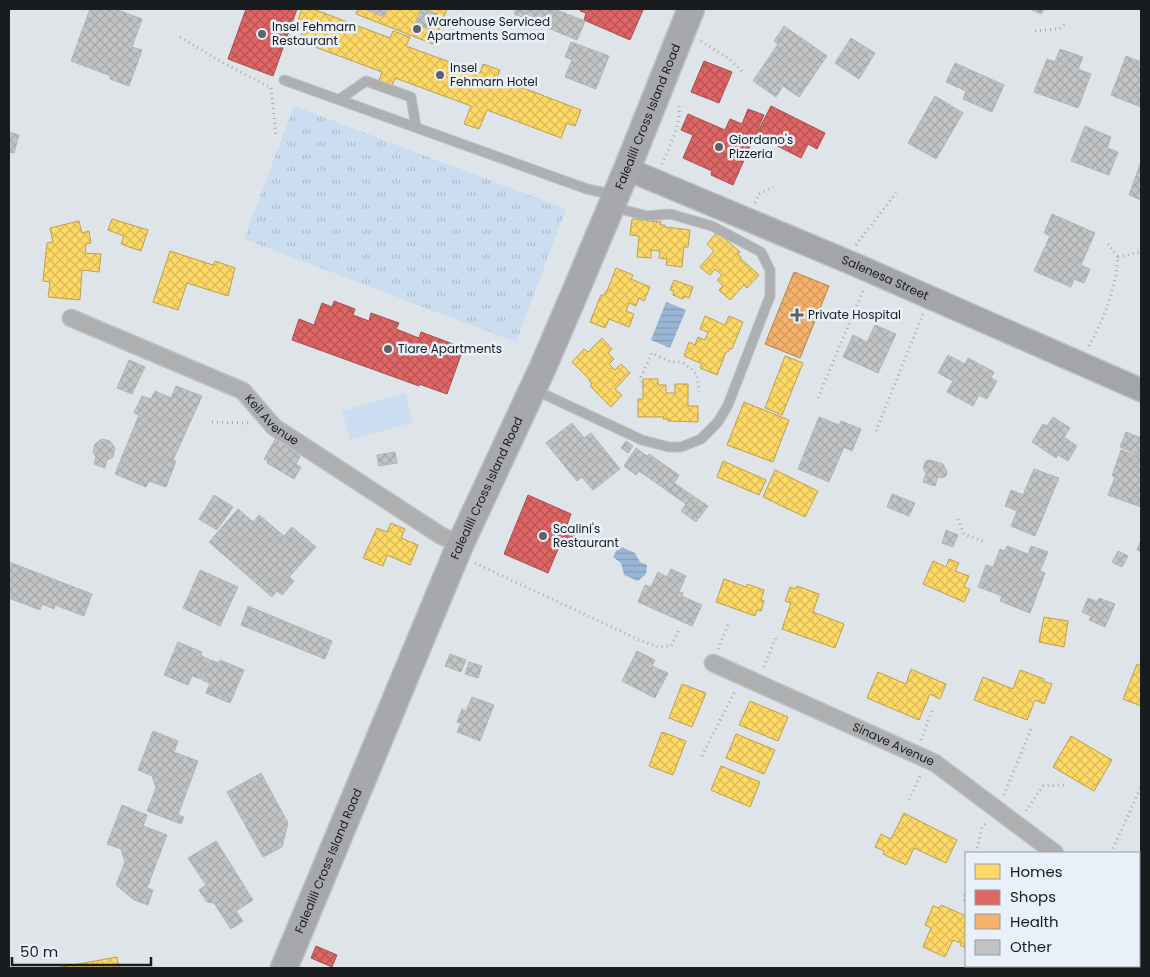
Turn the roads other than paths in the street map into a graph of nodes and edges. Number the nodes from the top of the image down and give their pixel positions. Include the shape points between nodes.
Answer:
1 (687, 20) edge
2 (284, 80) road end
3 (340, 99) junction
4 (416, 127) junction
5 (627, 169) junction
6 (613, 201) junction
7 (71, 318) dead end
8 (532, 389) junction
9 (1141, 390) edge
10 (458, 550) junction
11 (713, 663) road end
12 (1054, 852) edge
13 (284, 968) edge

1 - 5 main road, Falealili Cross Island Road
2 - 3 lane
3 - 4 lane
3 - 4 lane via 366,81 375,84 410,97
4 - 6 lane
5 - 6 main road, Falealili Cross Island Road
5 - 9 main road, Salenesa Street
6 - 8 main road, Falealili Cross Island Road
6 - 8 lane via 647,216 670,214 712,226 761,252 770,270 770,296 728,405 718,422 701,439 681,447 669,447 642,440
7 - 10 street, Keil Avenue via 243,391 274,427
8 - 10 main road, Falealili Cross Island Road
10 - 13 main road, Falealili Cross Island Road
11 - 12 street, Sinave Avenue via 935,763

